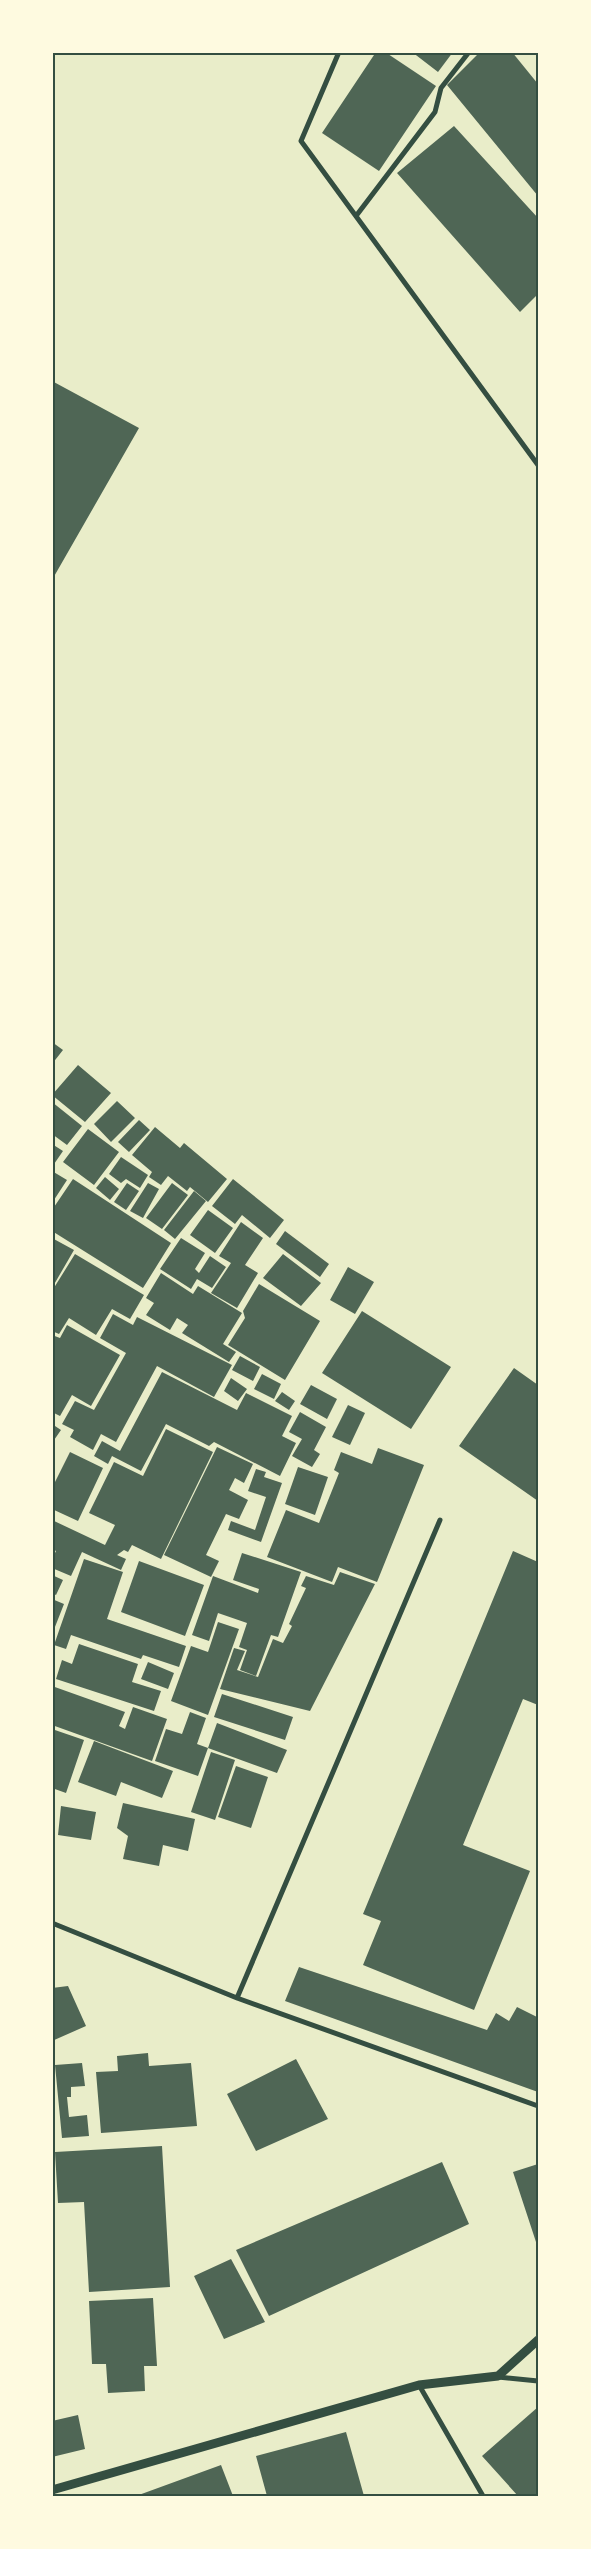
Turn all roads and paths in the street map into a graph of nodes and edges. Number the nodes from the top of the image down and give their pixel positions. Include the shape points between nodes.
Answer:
1 (339, 52) edge
2 (468, 52) edge
3 (356, 216) junction
4 (538, 465) edge
5 (440, 1520) dead end
6 (52, 1923) edge
7 (237, 1998) junction
8 (538, 2106) edge
9 (538, 2340) edge
10 (498, 2376) junction
11 (538, 2381) edge
12 (418, 2385) junction
13 (52, 2490) edge
14 (483, 2496) edge

1 - 3 street via 301,140
2 - 3 street via 441,88 435,112
3 - 4 street
5 - 7 street
6 - 7 street
7 - 8 street
9 - 10 street
10 - 11 street
10 - 12 street
12 - 13 street
12 - 14 street

